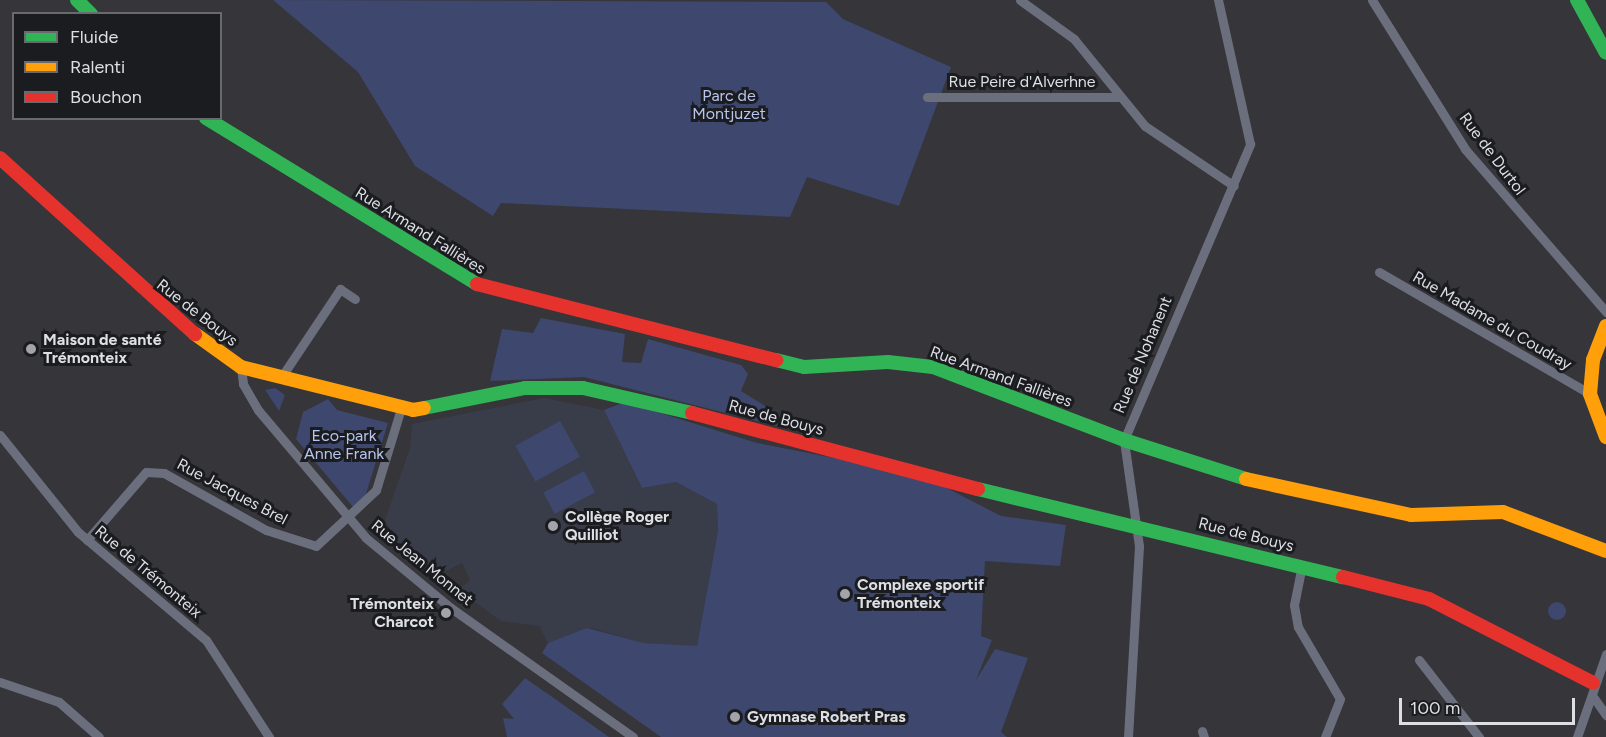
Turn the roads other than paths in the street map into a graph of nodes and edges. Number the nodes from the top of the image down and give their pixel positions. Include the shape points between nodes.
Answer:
1 (77, 0) edge
2 (1020, 0) edge
3 (1218, 0) edge
4 (1372, 0) edge
5 (1576, 0) edge
6 (89, 12) edge
7 (1606, 53) edge
8 (927, 97) dead end
9 (1118, 97) junction
10 (209, 120) edge
11 (0, 158) edge
12 (1234, 186) junction
13 (1380, 272) dead end
14 (355, 299) dead end
15 (1606, 312) edge
16 (1606, 326) edge
17 (241, 367) junction
18 (282, 376) junction
19 (1590, 394) junction
20 (401, 408) junction
21 (0, 435) edge
22 (1606, 437) edge
23 (1124, 440) junction
24 (346, 518) junction
25 (1137, 528) junction
26 (87, 540) junction
27 (1606, 551) edge
28 (1302, 565) junction
29 (1606, 654) edge
30 (1419, 660) dead end
31 (0, 682) edge
32 (1594, 691) junction
33 (1606, 715) edge
34 (99, 737) edge
35 (269, 737) edge
36 (633, 737) edge
37 (1128, 737) edge
38 (1325, 737) edge
39 (1479, 737) edge
40 (1577, 737) edge

1 - 6 street
2 - 9 street via 1058,23
3 - 12 street, Rue de Nohanent via 1249,125 1246,160
4 - 15 street, Rue de Durtol via 1465,149
5 - 7 street
8 - 9 street, Rue Peire d'Alverhne
9 - 12 street via 1145,126
10 - 23 street, Rue Armand Fallières via 486,290 804,368 888,362 933,367
11 - 17 street, Rue de Bouys via 168,315
12 - 23 street, Rue de Nohanent
13 - 19 street, Rue Madame du Coudray
14 - 18 street via 340,289
16 - 19 street via 1593,360
17 - 18 street, Rue de Bouys
17 - 24 street, Rue Jean Monnet via 243,384 258,410
18 - 20 street, Rue de Bouys
19 - 22 street
20 - 24 street via 376,490 366,505
20 - 25 street, Rue de Bouys via 443,407 525,388 583,388
21 - 26 street, Rue de Trémonteix
23 - 25 street, Rue de Nohanent
23 - 27 street, Rue Armand Fallières via 1271,487 1389,512 1503,512
24 - 26 street, Rue Jacques Brel via 316,546 291,540 164,473 146,472
24 - 36 street, Rue Jean Monnet via 451,608
25 - 28 street, Rue de Bouys
25 - 37 street, Rue de Nohanent
26 - 35 street, Rue de Trémonteix via 206,640
28 - 32 street, Rue de Bouys via 1429,599
28 - 38 street via 1293,605 1298,627 1340,699
29 - 32 street
30 - 39 street
31 - 34 street via 59,702
32 - 33 street, Rue de Bouys
32 - 40 street

